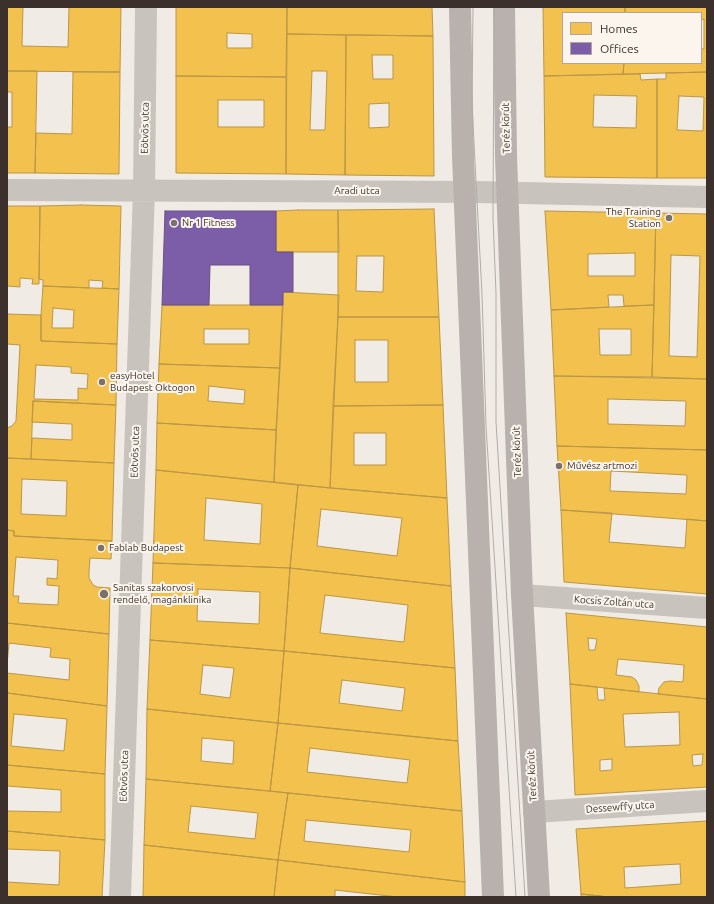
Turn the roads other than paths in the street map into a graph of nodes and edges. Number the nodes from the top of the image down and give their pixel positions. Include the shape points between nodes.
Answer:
1 (146, 7) edge
2 (460, 7) edge
3 (504, 7) edge
4 (7, 190) edge
5 (144, 190) junction
6 (464, 192) junction
7 (508, 193) junction
8 (707, 197) edge
9 (522, 595) junction
10 (707, 608) edge
11 (707, 802) edge
12 (534, 812) junction
13 (120, 897) edge
14 (493, 897) edge
15 (539, 897) edge

1 - 5 street, Eötvös utca
2 - 6 main road
3 - 7 main road, Teréz körút
4 - 5 street, Aradi utca
5 - 6 street, Aradi utca
5 - 13 street, Eötvös utca
6 - 7 street, Aradi utca
6 - 14 main road
7 - 8 street, Aradi utca
7 - 9 main road, Teréz körút
9 - 10 street, Kocsis Zoltán utca
9 - 12 main road, Teréz körút
11 - 12 street, Dessewffy utca
12 - 15 main road, Teréz körút

